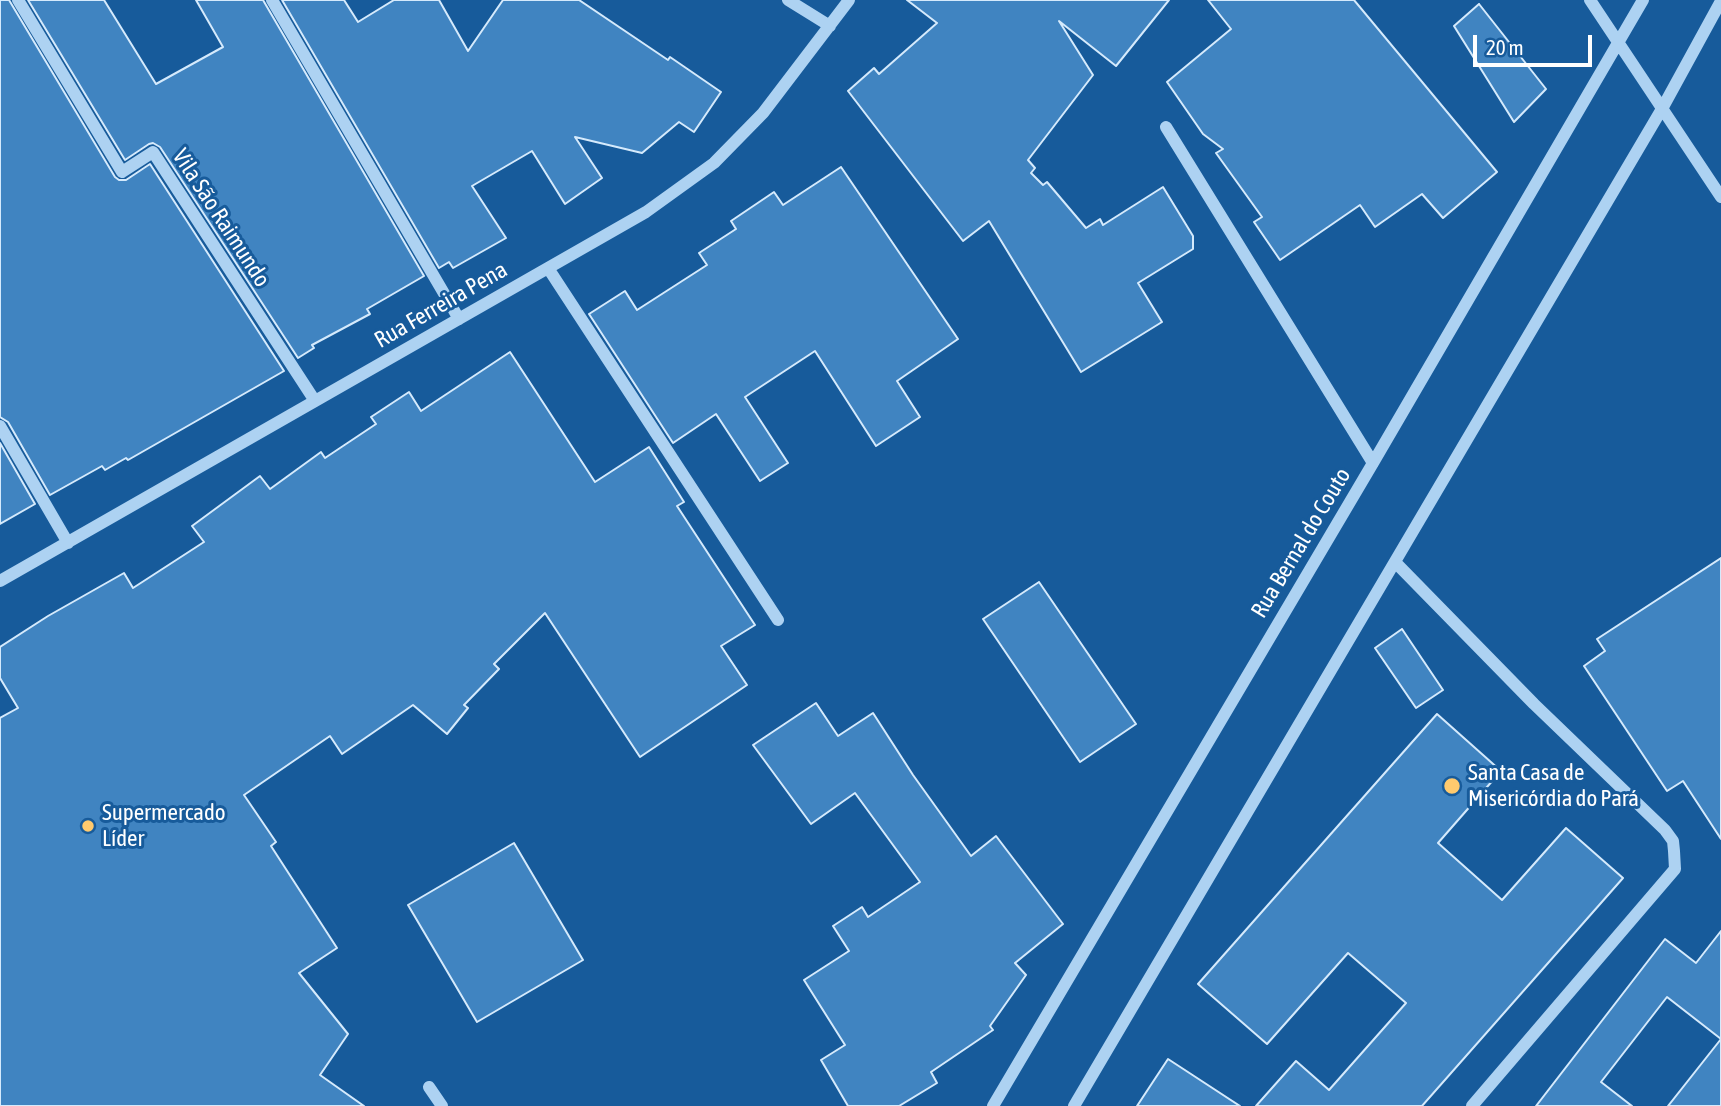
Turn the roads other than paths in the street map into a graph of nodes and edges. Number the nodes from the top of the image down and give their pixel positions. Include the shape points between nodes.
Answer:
1 (18, 0) edge
2 (272, 0) edge
3 (788, 0) edge
4 (849, 0) edge
5 (1590, 0) edge
6 (1643, 0) edge
7 (1721, 1) edge
8 (830, 26) junction
9 (1619, 43) junction
10 (1663, 107) junction
11 (1167, 127) dead end
12 (1721, 197) edge
13 (548, 268) junction
14 (459, 319) junction
15 (314, 401) junction
16 (0, 426) edge
17 (1373, 463) junction
18 (68, 543) junction
19 (1395, 562) junction
20 (0, 580) edge
21 (778, 620) dead end
22 (429, 1087) dead end
23 (442, 1106) edge
24 (993, 1106) edge
25 (1074, 1106) edge
26 (1472, 1106) edge

1 - 15 street, Vila São Raimundo via 122,172 153,152
2 - 14 street
3 - 8 street
4 - 8 street, Rua Ferreira Pena
5 - 9 street
6 - 9 street, Rua Bernal do Couto
7 - 10 street
8 - 13 street, Rua Ferreira Pena via 763,113 714,163 646,212
9 - 10 street
9 - 17 street, Rua Bernal do Couto
10 - 12 street
10 - 19 street
11 - 17 street
13 - 14 street, Rua Ferreira Pena
13 - 21 street
14 - 15 street, Rua Ferreira Pena
15 - 18 street, Rua Ferreira Pena
16 - 18 street
17 - 24 street, Rua Bernal do Couto
18 - 20 street, Rua Ferreira Pena
19 - 25 street
19 - 26 street via 1673,841 1675,869
22 - 23 street

